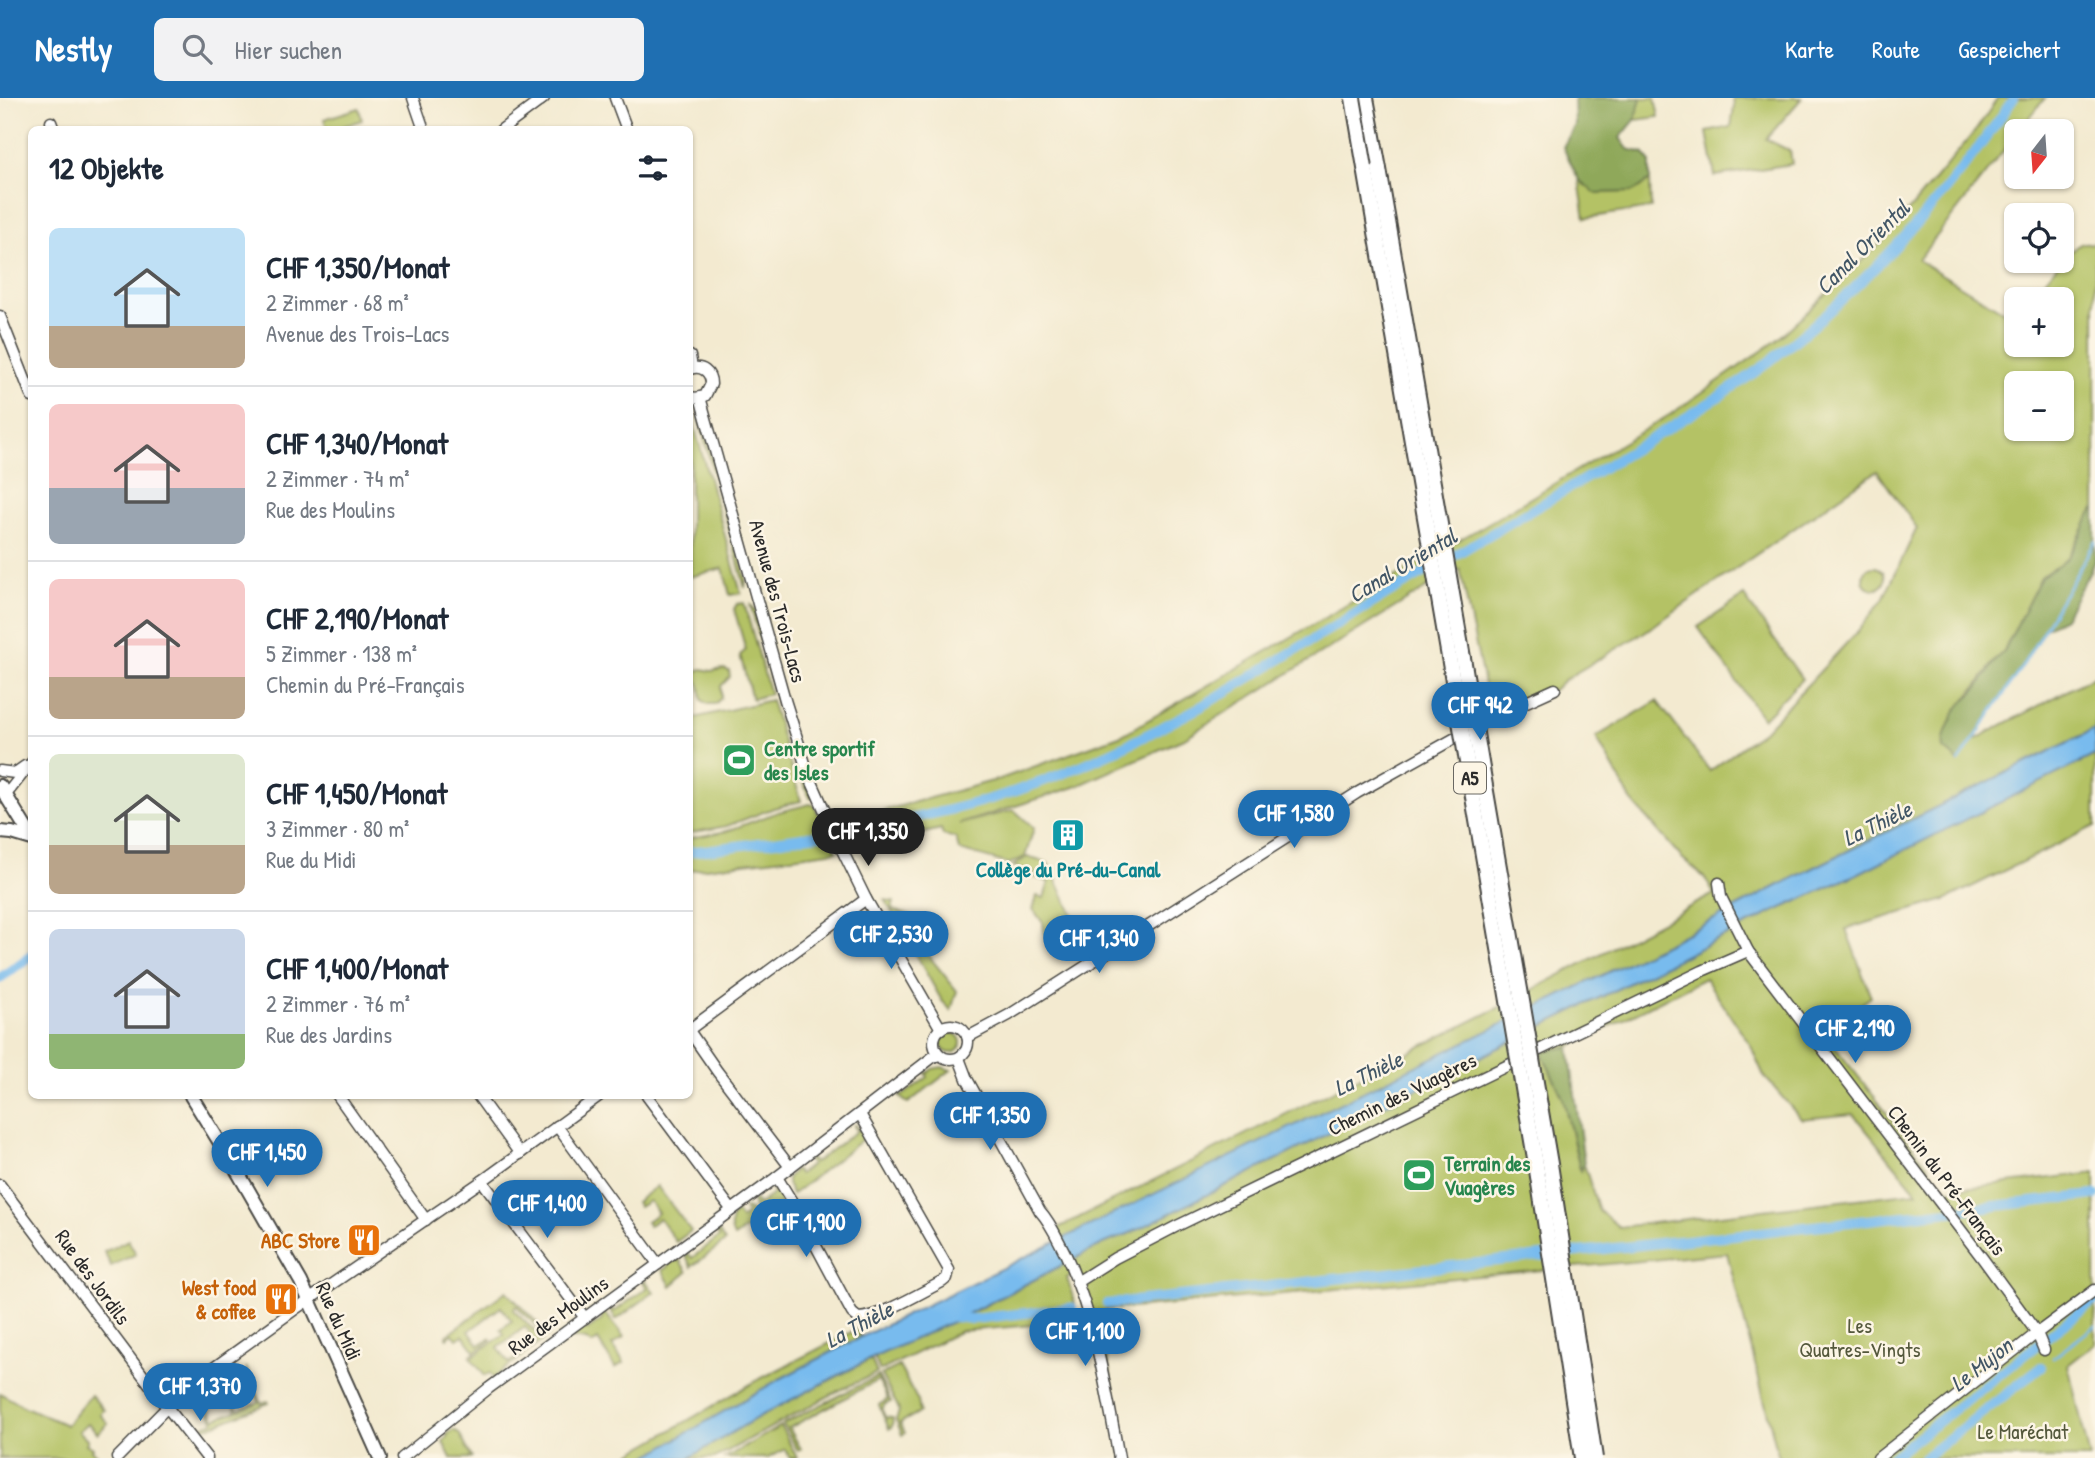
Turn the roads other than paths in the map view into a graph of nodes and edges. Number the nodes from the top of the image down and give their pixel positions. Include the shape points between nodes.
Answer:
1 (413, 98) edge
2 (544, 98) edge
3 (615, 98) edge
4 (1353, 98) edge
5 (1366, 98) edge
6 (423, 126) edge
7 (506, 126) edge
8 (626, 126) edge
9 (0, 316) edge
10 (693, 368) edge
11 (27, 372) edge
12 (695, 397) edge
13 (1555, 688) dead end
14 (28, 765) edge
15 (28, 766) edge
16 (0, 771) edge
17 (2, 795) edge
18 (0, 832) edge
19 (28, 833) edge
20 (28, 838) edge
21 (1719, 883) dead end
22 (866, 899) junction
23 (1746, 948) junction
24 (693, 1028) edge
25 (941, 1029) junction
26 (693, 1035) edge
27 (968, 1037) junction
28 (940, 1055) junction
29 (958, 1058) junction
30 (193, 1099) edge
31 (340, 1099) edge
32 (480, 1099) edge
33 (595, 1099) edge
34 (649, 1099) edge
35 (860, 1114) junction
36 (557, 1126) junction
37 (520, 1154) junction
38 (790, 1167) junction
39 (777, 1177) junction
40 (482, 1181) junction
41 (0, 1185) edge
42 (731, 1209) junction
43 (426, 1220) junction
44 (658, 1264) junction
45 (1076, 1278) junction
46 (2095, 1290) edge
47 (309, 1300) junction
48 (585, 1318) junction
49 (2037, 1333) junction
50 (2044, 1350) dead end
51 (169, 1407) junction
52 (117, 1458) edge
53 (208, 1458) edge
54 (380, 1458) edge
55 (402, 1458) edge
56 (1119, 1458) edge
57 (1582, 1458) edge
58 (1595, 1458) edge
59 (1878, 1458) edge

1 - 6 street
2 - 7 street
3 - 8 street
4 - 57 highway, A5, bridge
5 - 58 highway, A5, bridge via 1550,1164
9 - 11 street
10 - 12 street, Avenue des Trois-Lacs via 705,370 711,380 708,393
12 - 22 street, Avenue des Trois-Lacs via 799,749
13 - 27 street via 1357,793
14 - 16 street via 15,773
15 - 17 street
17 - 19 main road
18 - 20 main road
21 - 23 street, Chemin du Pré-Français via 1721,897
22 - 24 street
22 - 25 street
23 - 45 street, Chemin des Vuagères
23 - 49 street, Chemin du Pré-Français
25 - 27 street via 956,1026
25 - 28 street via 935,1039
26 - 38 street
27 - 29 street via 966,1051
28 - 29 street
28 - 35 street, Rue des Moulins
29 - 45 street
30 - 47 main road, Rue du Midi
31 - 43 street
32 - 37 street
33 - 36 street
34 - 42 street
35 - 38 street, Rue des Moulins
35 - 39 street via 949,1270 942,1282 858,1318
36 - 37 street
36 - 44 street
37 - 40 street
38 - 39 street, Rue des Moulins
39 - 42 street, Rue des Moulins
40 - 43 street
40 - 48 street
41 - 51 street, Rue des Jordils
42 - 44 street, Rue des Moulins
43 - 47 street
44 - 48 street, Rue des Moulins
45 - 56 street via 1094,1335
46 - 49 street
47 - 51 street via 187,1387
47 - 54 main road, Rue du Midi
48 - 55 street, Rue des Moulins
49 - 50 street, Chemin du Pré-Français
49 - 59 street
51 - 52 street
51 - 53 street, Rue des Jordils

